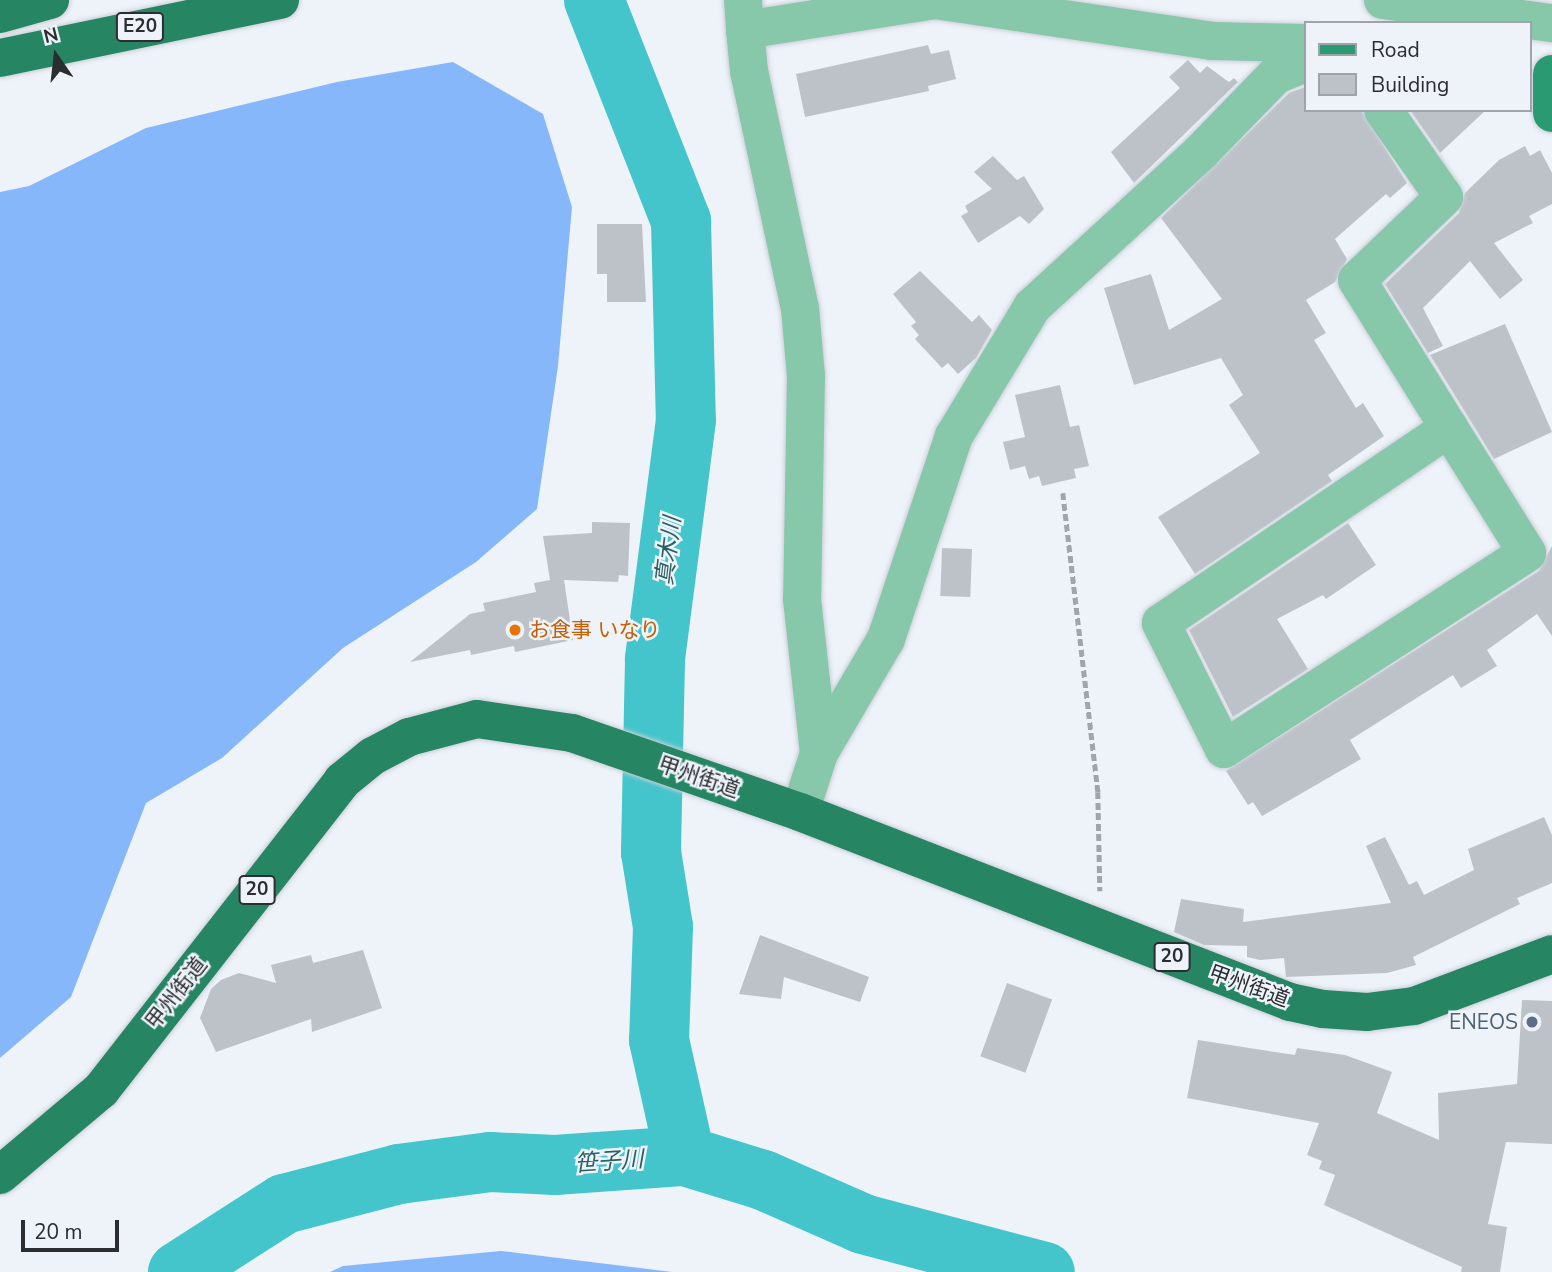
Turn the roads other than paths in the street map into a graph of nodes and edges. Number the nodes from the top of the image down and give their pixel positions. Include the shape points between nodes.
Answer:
1 (50, 0) edge
2 (280, 0) edge
3 (935, 0) edge
4 (1383, 0) edge
5 (0, 14) edge
6 (744, 15) edge
7 (1552, 23) edge
8 (1304, 43) edge
9 (0, 58) edge
10 (1304, 63) edge
11 (1384, 112) edge
12 (1449, 428) junction
13 (819, 753) junction
14 (782, 806) junction
15 (1552, 954) edge
16 (0, 1175) edge

1 - 5 highway
2 - 9 highway, E20
3 - 6 street
3 - 8 street via 1212,41
4 - 7 street
6 - 13 street via 749,71 800,308 806,376 802,599
10 - 13 street via 1276,75 1202,152 1032,307 954,436 886,639
11 - 12 street via 1444,197 1357,280
12 - 12 street via 1527,553 1224,749 1161,624
13 - 14 street
14 - 15 highway, 甲州街道 / 20 via 1228,979 1324,1009 1367,1012 1415,1006
14 - 16 highway, 甲州街道 / 20 via 572,733 477,719 409,737 373,756 342,781 101,1090

